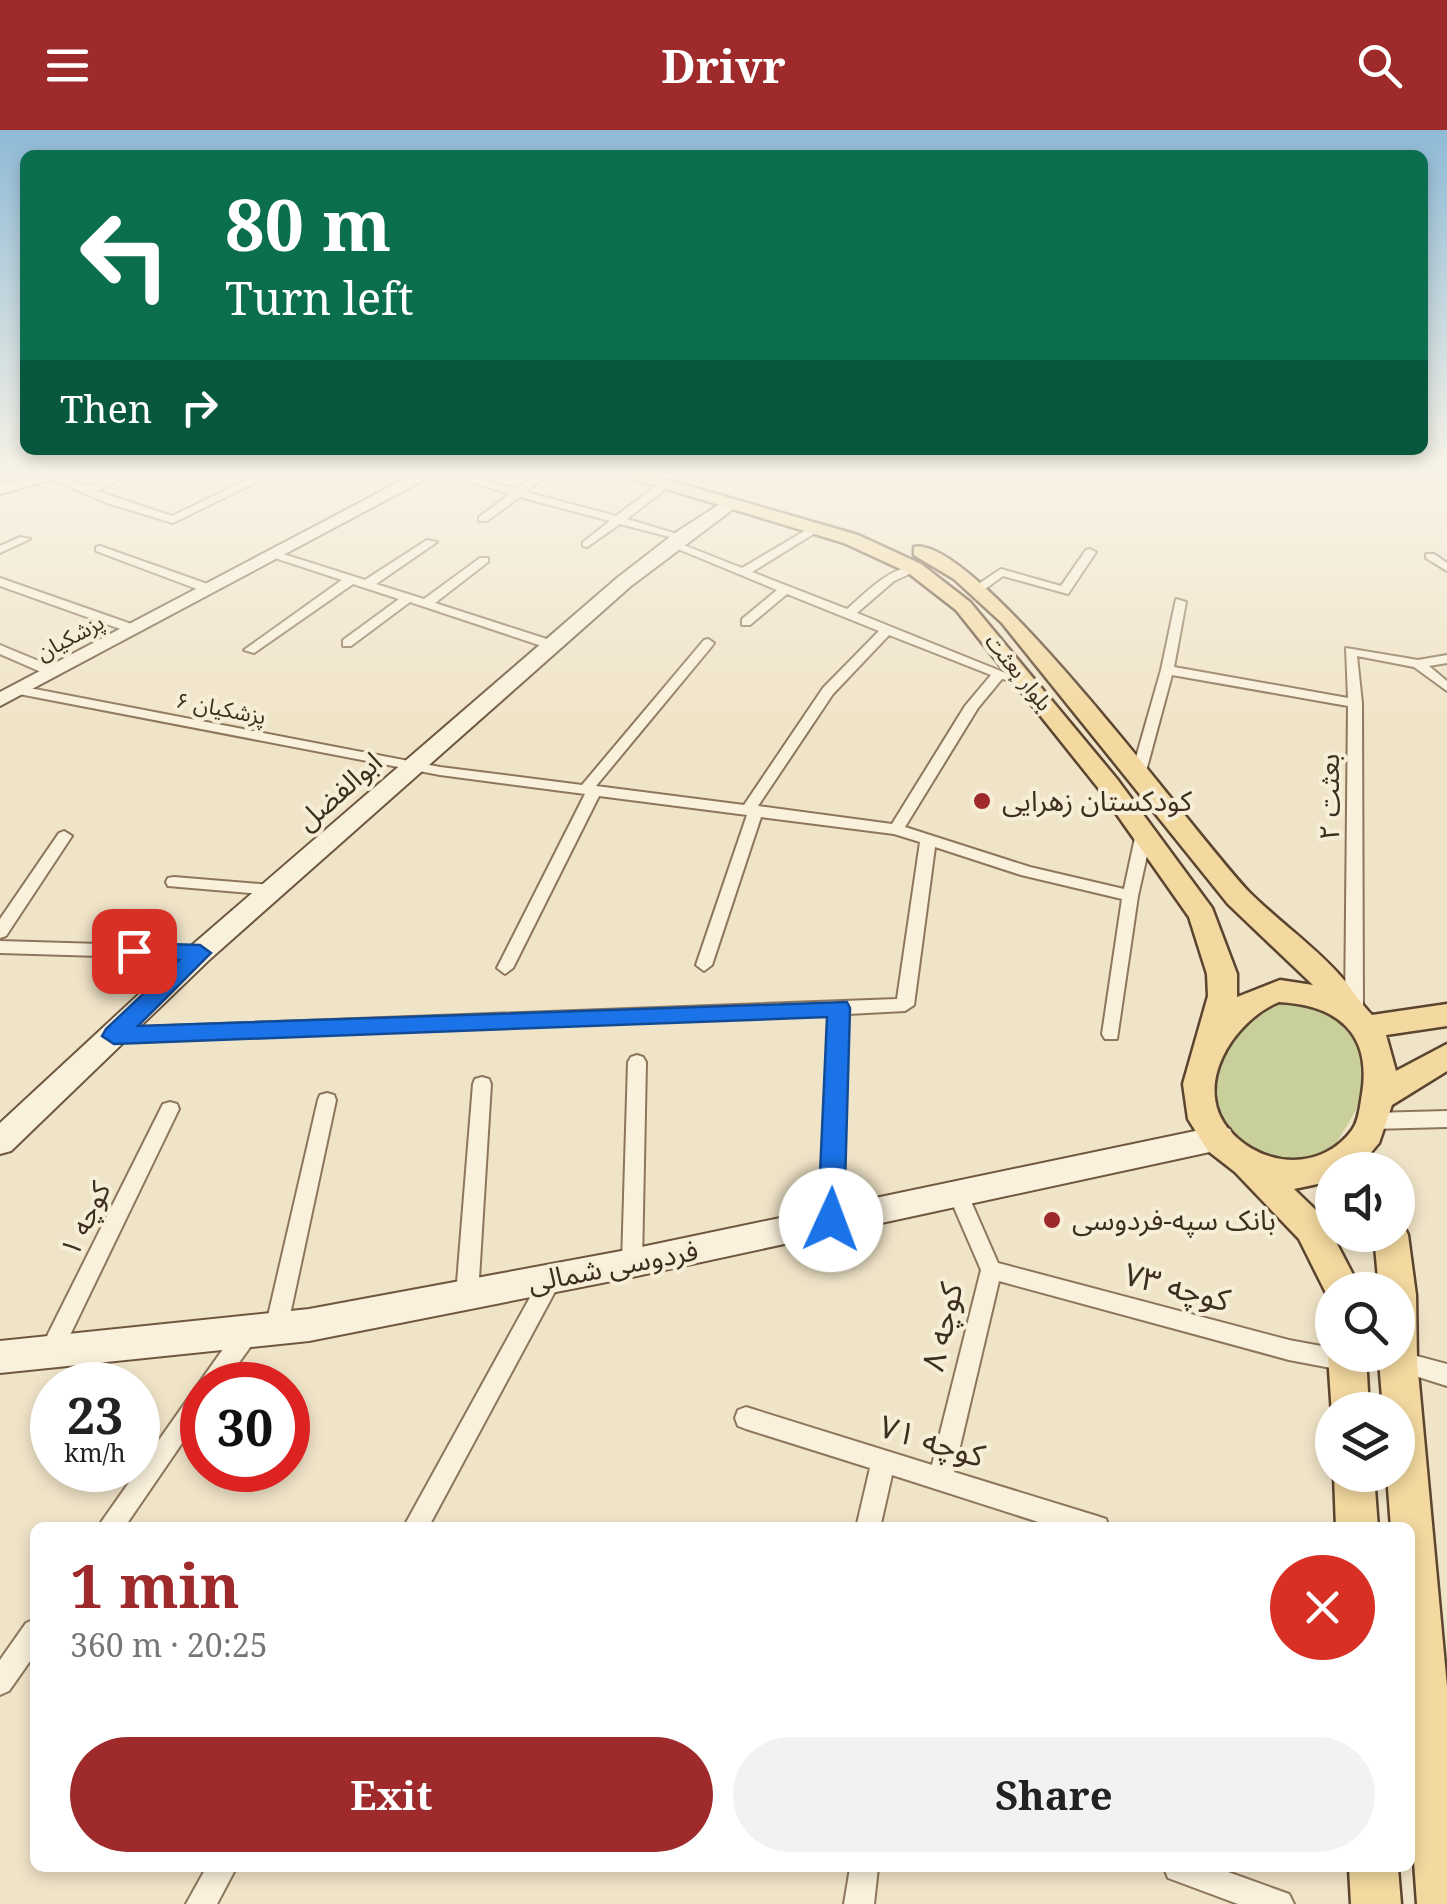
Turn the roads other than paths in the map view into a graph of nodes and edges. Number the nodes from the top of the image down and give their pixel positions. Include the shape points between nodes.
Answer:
1 (121, 557) edge
2 (271, 557) edge
3 (284, 557) edge
4 (408, 557) edge
5 (658, 557) edge
6 (709, 557) edge
7 (768, 557) edge
8 (892, 557) edge
9 (932, 557) edge
10 (1087, 557) edge
11 (484, 560) dead end
12 (914, 568) junction
13 (741, 573) junction
14 (352, 579) junction
15 (0, 582) edge
16 (367, 584) junction
17 (209, 589) junction
18 (978, 589) junction
19 (784, 590) junction
20 (408, 598) junction
21 (1180, 602) dead end
22 (426, 604) junction
23 (848, 615) junction
24 (746, 622) dead end
25 (132, 628) junction
26 (887, 630) junction
27 (347, 643) dead end
28 (708, 643) dead end
29 (552, 646) junction
30 (0, 649) edge
31 (250, 650) dead end
32 (1447, 659) edge
33 (1418, 664) junction
34 (1167, 670) junction
35 (53, 672) junction
36 (998, 674) junction
37 (1026, 680) junction
38 (1447, 687) edge
39 (19, 690) junction
40 (0, 700) edge
41 (1354, 703) junction
42 (415, 765) junction
43 (1138, 775) junction
44 (590, 790) junction
45 (752, 810) junction
46 (896, 829) junction
47 (1144, 832) junction
48 (64, 836) dead end
49 (928, 840) junction
50 (174, 882) dead end
51 (272, 890) junction
52 (1130, 896) junction
53 (0, 932) edge
54 (0, 947) edge
55 (200, 953) junction
56 (704, 965) dead end
57 (505, 968) dead end
58 (839, 1008) junction
59 (1447, 1014) edge
60 (1356, 1016) junction
61 (1110, 1034) dead end
62 (114, 1036) junction
63 (1208, 1056) junction
64 (1447, 1056) edge
65 (637, 1062) dead end
66 (482, 1084) dead end
67 (327, 1100) dead end
68 (170, 1109) dead end
69 (1372, 1119) junction
70 (1447, 1120) edge
71 (0, 1142) edge
72 (1232, 1149) junction
73 (1375, 1152) edge
74 (959, 1196) junction
75 (831, 1220) junction
76 (632, 1263) junction
77 (991, 1270) junction
78 (1334, 1272) edge
79 (551, 1279) junction
80 (466, 1295) junction
81 (262, 1330) junction
82 (50, 1353) junction
83 (1315, 1354) edge
84 (0, 1357) edge
85 (232, 1362) edge
86 (1415, 1365) edge
87 (1399, 1372) edge
88 (1447, 1375) edge
89 (746, 1418) dead end
90 (180, 1427) edge
91 (884, 1460) junction
92 (942, 1478) junction
93 (1355, 1492) edge
94 (1027, 1517) edge
95 (113, 1522) edge
96 (418, 1522) edge
97 (869, 1522) edge
98 (1059, 1522) edge
99 (1357, 1522) edge
100 (30, 1639) edge
101 (0, 1682) edge
102 (1437, 1716) edge
103 (220, 1872) edge
104 (863, 1872) edge
105 (1189, 1872) edge
106 (1374, 1872) edge
107 (200, 1904) edge
108 (859, 1904) edge
109 (1279, 1904) edge
110 (1376, 1904) edge
111 (1442, 1904) edge

1 - 17 street
2 - 17 main road, پزشکیان
3 - 14 street
4 - 16 street
5 - 29 main road, ابوالفضل
6 - 13 street
7 - 13 street
8 - 12 main road, بلوار بعثت
9 - 18 main road, بلوار بعثت
10 - 18 street via 1064,592 1001,572
11 - 22 street
12 - 23 street
12 - 37 main road, بلوار بعثت via 971,614
13 - 19 street
14 - 16 street
14 - 31 street
15 - 25 street
16 - 20 street
17 - 25 main road, پزشکیان
18 - 43 main road, بلوار بعثت via 1040,652
19 - 23 street
19 - 24 street
20 - 22 street
20 - 27 street
21 - 34 street
22 - 29 street
23 - 26 street
25 - 35 main road, پزشکیان
26 - 36 street
26 - 45 street via 828,691
28 - 44 street
29 - 42 main road, ابوالفضل
30 - 35 street
32 - 33 street
33 - 38 street
33 - 41 street, بعثت ۲ via 1350,650
34 - 41 street
34 - 43 street
35 - 39 main road, پزشکیان
36 - 37 street
36 - 46 street
37 - 47 main road, بلوار بعثت
39 - 40 main road, پزشکیان
39 - 42 street, پزشکیان ۶
41 - 60 street, بعثت ۲
42 - 44 street, پزشکیان ۶
42 - 51 main road, ابوالفضل
43 - 60 main road, بلوار بعثت via 1238,897
44 - 45 street, پزشکیان ۶
44 - 57 street
45 - 46 street, پزشکیان ۶
45 - 56 street
46 - 49 street, پزشکیان ۶
47 - 52 street
47 - 63 main road, بلوار بعثت via 1202,915 1220,960 1223,996
48 - 53 street
49 - 52 street, پزشکیان ۶
49 - 58 street via 905,1004
50 - 51 street
51 - 55 main road, ابوالفضل
52 - 61 street
54 - 55 street
55 - 62 main road, ابوالفضل
58 - 62 street
58 - 75 street
59 - 60 main road
60 - 63 main road via 1318,994 1259,996 1238,1010
60 - 69 main road via 1382,1071
62 - 71 main road, ابوالفضل
63 - 72 main road via 1200,1099
64 - 69 main road
65 - 76 street
66 - 80 street
67 - 81 street
68 - 82 street, کوچه ۱
69 - 70 street
69 - 72 main road via 1336,1166 1309,1176 1273,1173
69 - 73 main road
72 - 74 main road, فردوسی شمالی
72 - 78 main road via 1311,1228
74 - 75 main road, فردوسی شمالی
74 - 77 street, کوچه ۸
75 - 76 main road, فردوسی شمالی
76 - 79 main road, فردوسی شمالی
77 - 83 street, کوچه ۷۳
77 - 92 street, کوچه ۸
79 - 80 main road, فردوسی شمالی
79 - 96 street
80 - 81 main road, فردوسی شمالی
81 - 82 main road, فردوسی شمالی
81 - 85 street
82 - 84 main road, فردوسی شمالی
86 - 88 street
87 - 102 main road
89 - 91 street, کوچه ۷۱
90 - 95 street
91 - 92 street, کوچه ۷۱
91 - 97 street
92 - 94 street, کوچه ۷۱
93 - 99 main road
94 - 98 street, کوچه ۷۱
100 - 101 street
102 - 111 main road
103 - 107 street
104 - 108 street
105 - 109 street
106 - 110 main road

